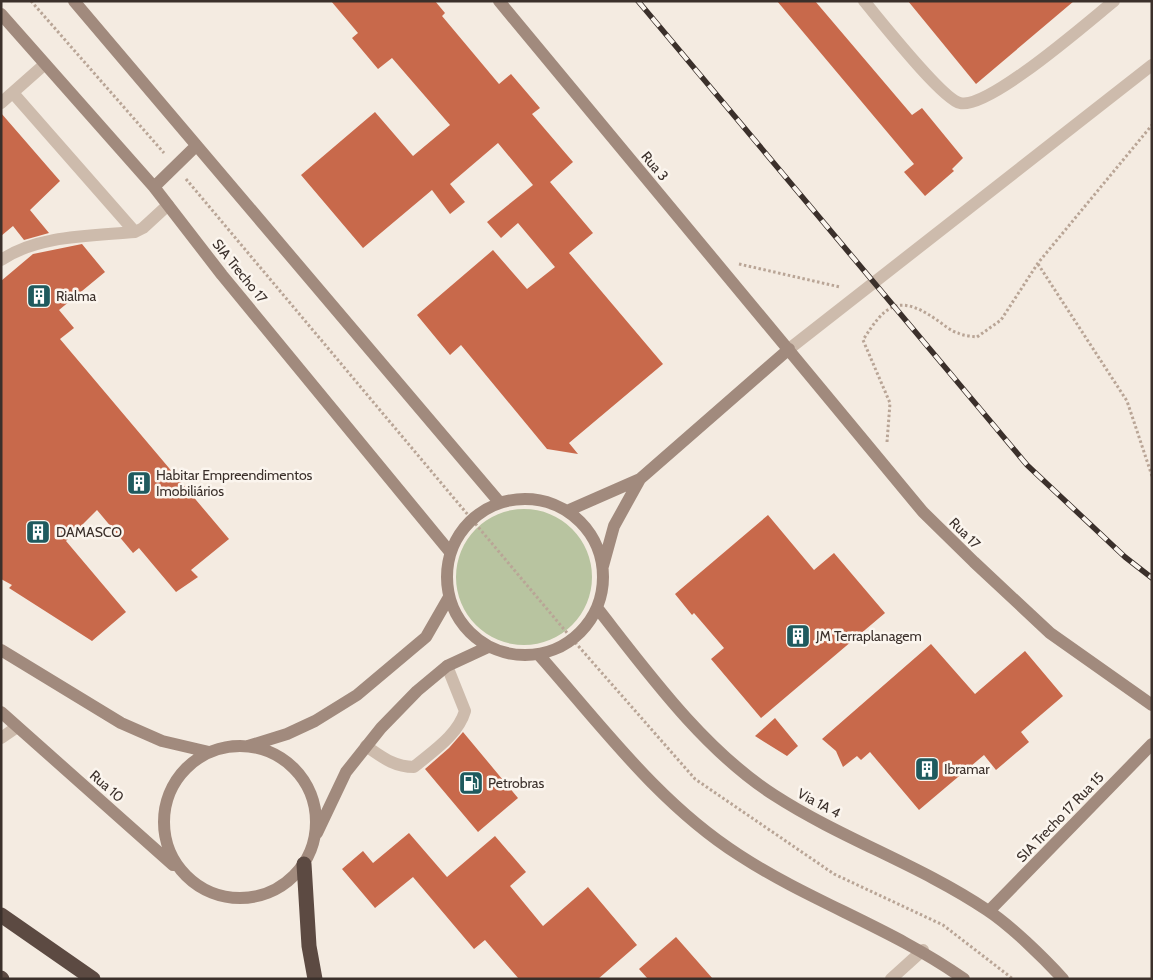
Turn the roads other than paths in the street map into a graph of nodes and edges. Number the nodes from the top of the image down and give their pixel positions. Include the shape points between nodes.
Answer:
1 (74, 1) edge
2 (499, 1) edge
3 (864, 1) edge
4 (1114, 1) edge
5 (1, 14) edge
6 (46, 64) junction
7 (1152, 65) edge
8 (13, 93) junction
9 (1, 103) edge
10 (196, 146) junction
11 (154, 186) junction
12 (168, 205) junction
13 (135, 232) junction
14 (1, 260) edge
15 (789, 349) junction
16 (640, 480) junction
17 (500, 503) junction
18 (567, 511) junction
19 (450, 552) junction
20 (603, 566) junction
21 (449, 597) junction
22 (598, 609) junction
23 (488, 647) junction
24 (1, 650) edge
25 (539, 655) junction
26 (447, 666) junction
27 (1152, 705) edge
28 (1, 712) edge
29 (17, 726) junction
30 (1, 738) edge
31 (1152, 744) edge
32 (248, 746) junction
33 (366, 746) junction
34 (209, 752) junction
35 (314, 838) junction
36 (304, 864) junction
37 (192, 882) junction
38 (989, 911) junction
39 (1, 915) edge
40 (922, 950) junction
41 (93, 979) edge
42 (315, 979) edge
43 (891, 979) edge
44 (964, 979) edge
45 (1063, 979) edge

1 - 10 street
2 - 15 street, Rua 3
3 - 4 street via 942,90 959,104 974,103 988,97 1050,53
5 - 6 street, SIA Trecho 17
6 - 8 street
6 - 11 street, SIA Trecho 17
7 - 15 street
8 - 9 street
8 - 13 street
10 - 11 street
10 - 17 street
11 - 12 street, SIA Trecho 17
12 - 13 street
12 - 19 street, SIA Trecho 17
13 - 14 street via 69,238 16,250
15 - 16 street
15 - 27 street, Rua 17 via 930,518 974,562 1050,632
16 - 18 street
16 - 20 street via 614,526
17 - 18 street via 522,499 546,502
17 - 19 street via 471,520
18 - 20 street via 584,526 596,544
19 - 21 street via 446,574
20 - 22 street via 603,588
21 - 23 street via 457,617
21 - 32 street via 426,637 357,694 315,721
22 - 25 street via 573,640 557,650
22 - 38 street, Via 1A 4 via 651,677 706,737 773,795 938,880
23 - 25 street via 513,655
23 - 26 street
24 - 34 street via 121,723 162,741
25 - 40 street via 670,802 738,855
26 - 33 street via 417,690
26 - 33 street via 466,711 451,735 414,767 390,763
28 - 29 street, Rua 10
29 - 30 street
29 - 37 street, Rua 10
31 - 38 street, SIA Trecho 17 Rua 15
32 - 34 street via 228,746
32 - 35 street via 272,753 293,768 308,788 315,813
33 - 35 street via 346,772
34 - 37 street via 187,766 171,787 164,812 168,846 175,863
35 - 36 street
36 - 37 street via 287,882 265,895 240,899 214,894
36 - 42 highway via 308,946
38 - 45 street, Via 1A 4
39 - 41 highway
40 - 43 street
40 - 44 street

